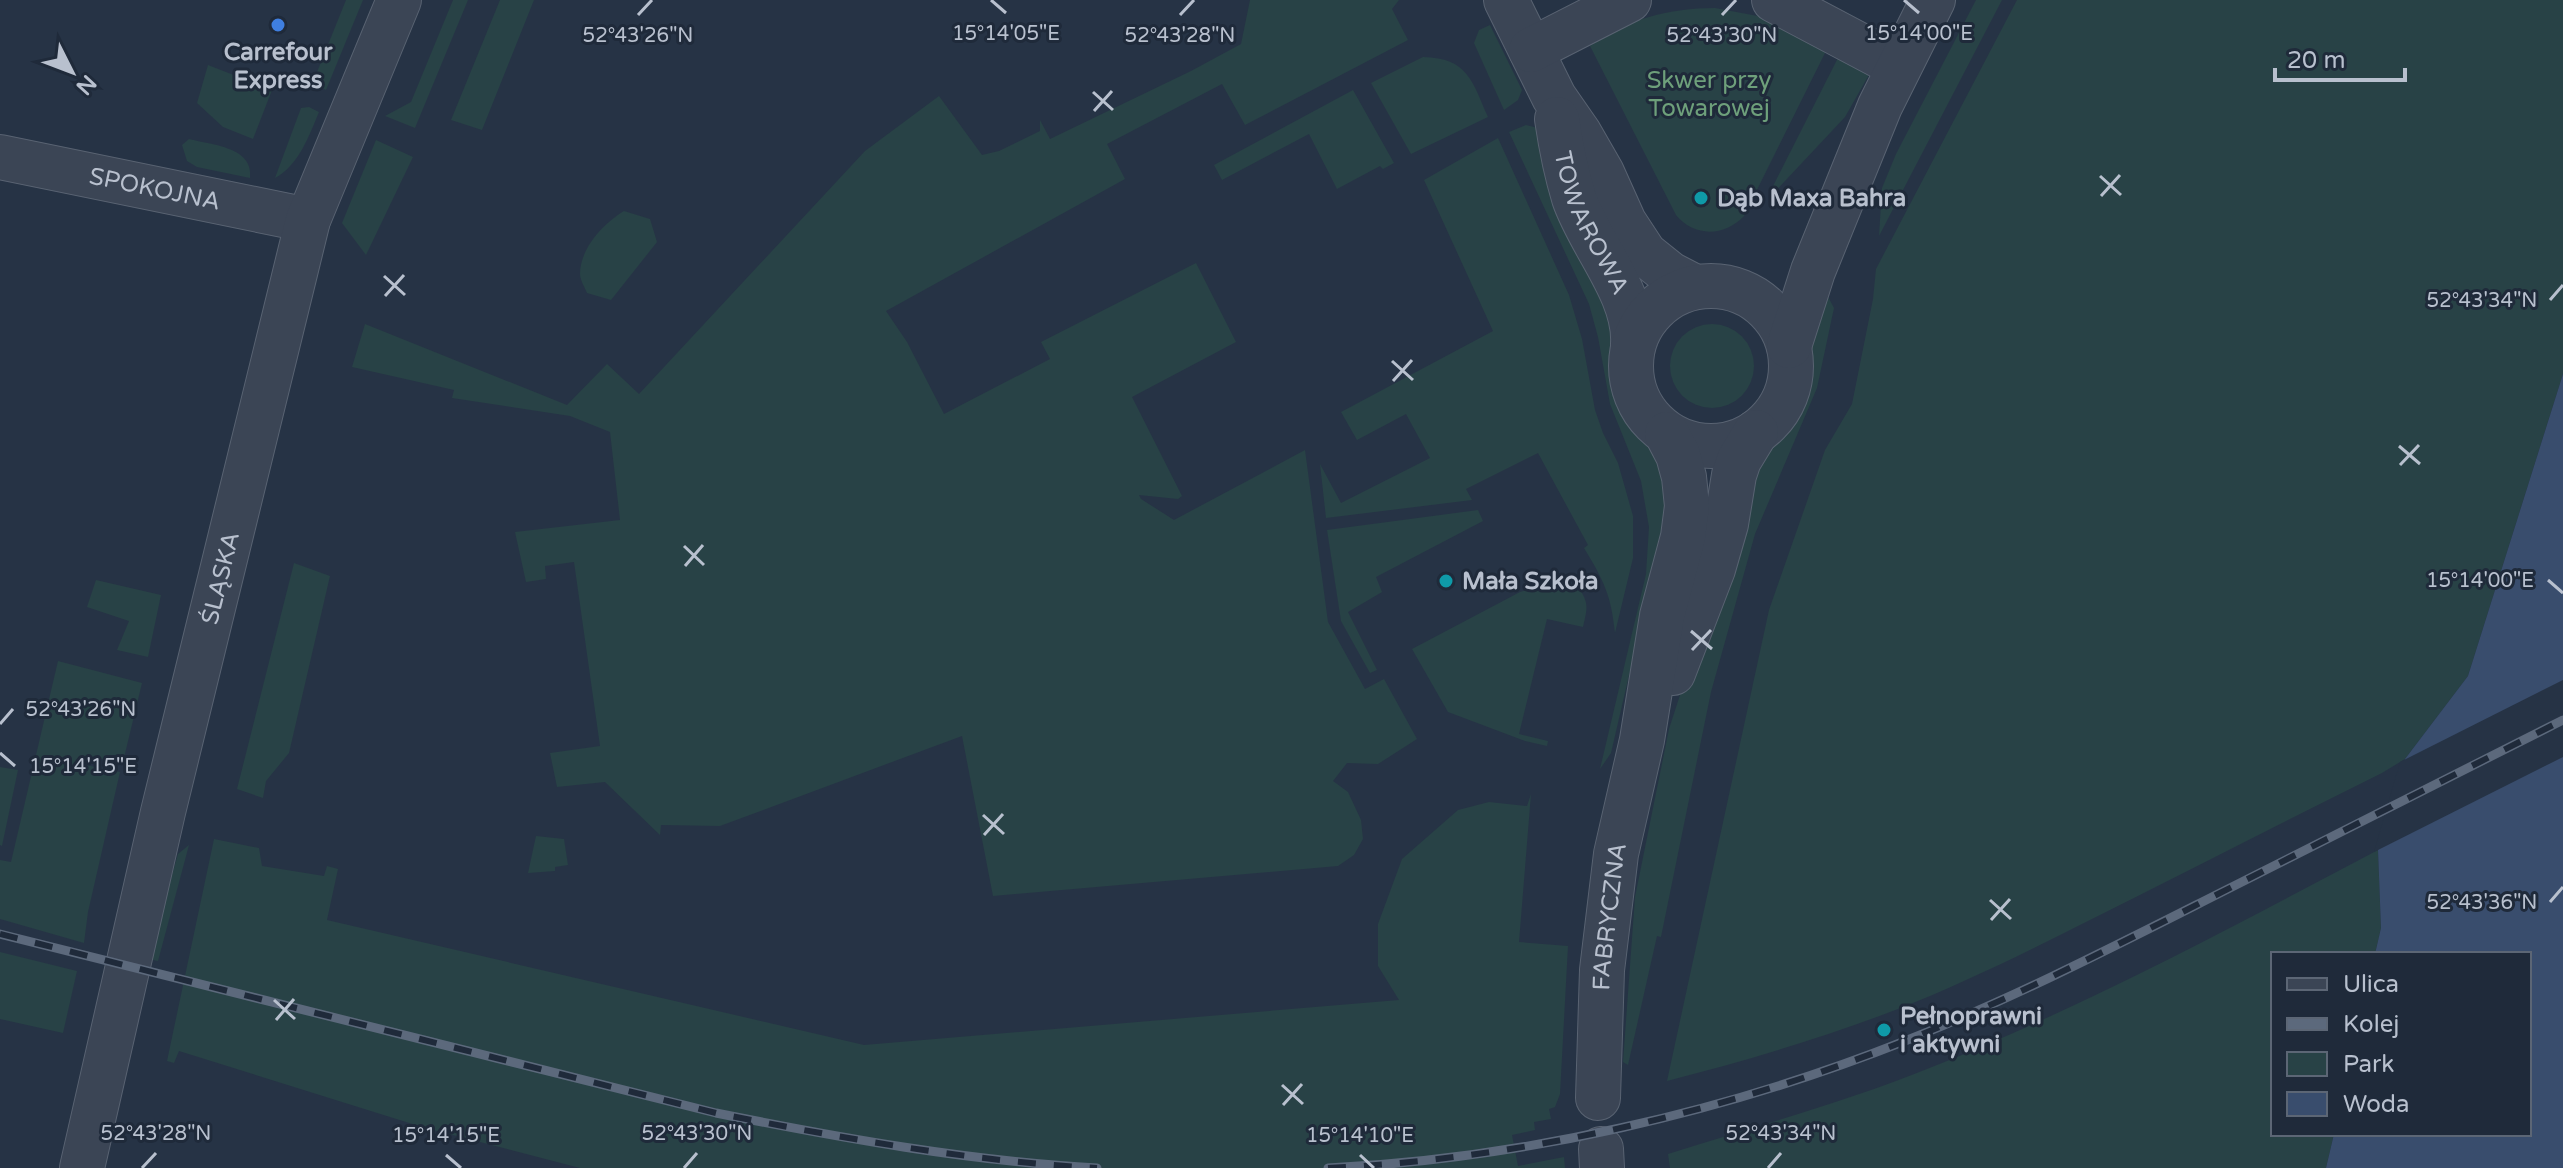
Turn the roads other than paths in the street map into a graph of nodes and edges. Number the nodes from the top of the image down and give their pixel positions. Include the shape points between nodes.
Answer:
1 (399, 0) edge
2 (1506, 0) edge
3 (1629, 0) edge
4 (1774, 0) edge
5 (1933, 0) edge
6 (1531, 50) junction
7 (1899, 66) junction
8 (1554, 97) junction
9 (0, 157) edge
10 (308, 220) junction
11 (1695, 287) junction
12 (1633, 344) junction
13 (1789, 346) junction
14 (1756, 432) junction
15 (1667, 434) junction
16 (1642, 740) junction
17 (1598, 1098) dead end
18 (82, 1168) edge

1 - 10 street, ŚLĄSKA
2 - 6 street, TOWAROWA
3 - 6 street
4 - 7 street
5 - 7 street
6 - 8 street, TOWAROWA
7 - 13 street via 1813,271
8 - 11 street, TOWAROWA via 1645,254
8 - 12 street, TOWAROWA via 1574,198 1626,302
9 - 10 street, SPOKOJNA
10 - 18 street, ŚLĄSKA
11 - 12 street via 1656,307
11 - 13 street via 1722,286 1757,300 1783,328
12 - 15 street via 1635,394
13 - 14 street via 1788,391 1774,417
14 - 15 street via 1708,447
14 - 16 street, FABRYCZNA via 1734,475 1713,569
15 - 16 street, FABRYCZNA via 1678,455 1687,506
16 - 17 street, FABRYCZNA via 1608,908

